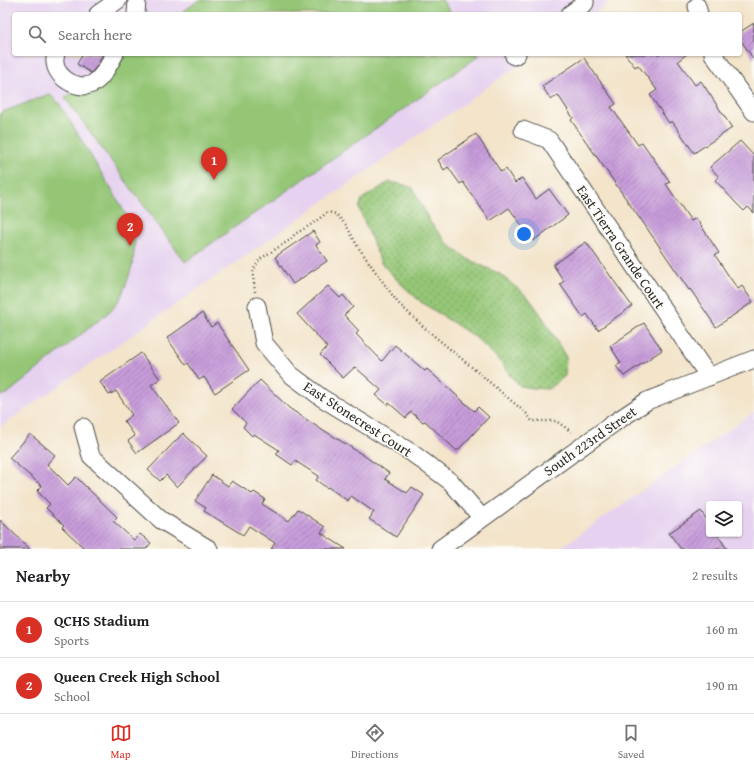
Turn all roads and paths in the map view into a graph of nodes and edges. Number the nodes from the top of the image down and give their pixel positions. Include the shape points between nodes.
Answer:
1 (118, 0) edge
2 (137, 0) edge
3 (585, 0) edge
4 (101, 12) edge
5 (136, 12) edge
6 (573, 12) edge
7 (55, 56) edge
8 (114, 56) edge
9 (714, 56) edge
10 (754, 112) edge
11 (523, 130) dead end
12 (257, 306) joint
13 (754, 359) edge
14 (710, 377) junction
15 (83, 427) dead end
16 (583, 445) junction
17 (482, 518) junction
18 (209, 549) edge
19 (440, 549) edge

1 - 4 street
2 - 5 street
3 - 6 street via 585,3
7 - 8 street via 56,69 65,80 81,86 91,84 101,76
9 - 10 street
11 - 14 street, East Tierra Grande Court via 548,140
12 - 16 path via 253,276 254,268 260,260 328,212 336,214 398,303 532,421 556,421
12 - 17 street, East Stonecrest Court via 264,343 290,374 322,398 412,453 451,482
13 - 14 street, South 223rd Street
14 - 16 street, South 223rd Street via 647,401
15 - 18 street via 91,456 161,520
16 - 17 street, South 223rd Street
17 - 19 street, South 223rd Street

